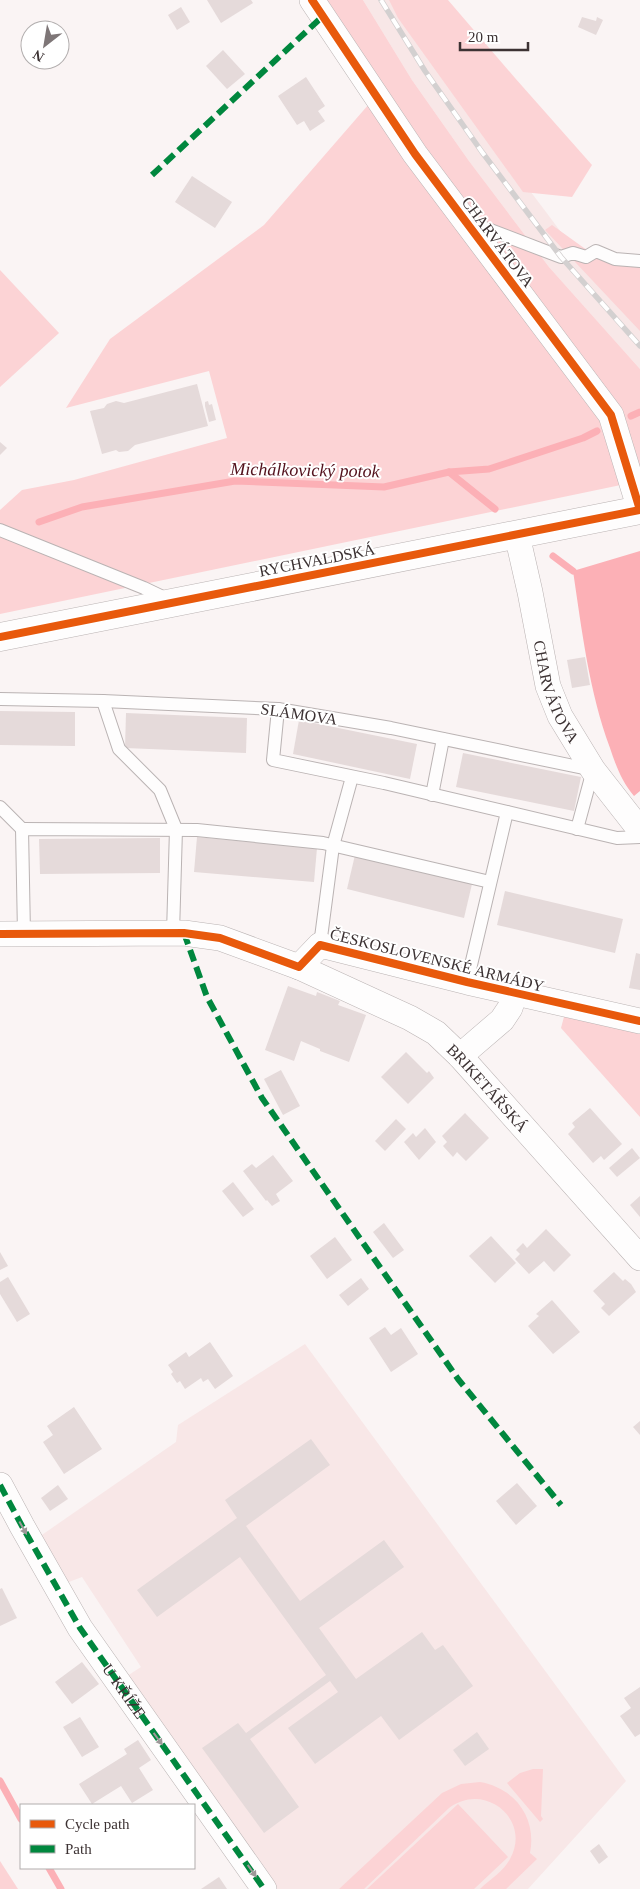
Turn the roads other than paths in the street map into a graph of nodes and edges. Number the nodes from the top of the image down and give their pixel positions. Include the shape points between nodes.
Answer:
1 (312, 0) edge
2 (465, 220) junction
3 (640, 262) edge
4 (640, 510) edge
5 (0, 530) edge
6 (517, 535) junction
7 (174, 602) junction
8 (0, 637) edge
9 (0, 699) edge
10 (103, 701) junction
11 (278, 709) junction
12 (443, 739) junction
13 (593, 770) junction
14 (352, 776) junction
15 (432, 795) junction
16 (0, 807) edge
17 (507, 812) junction
18 (22, 829) junction
19 (176, 829) junction
20 (577, 829) junction
21 (640, 830) edge
22 (640, 838) edge
23 (334, 846) junction
24 (490, 882) junction
25 (173, 933) junction
26 (12, 934) edge
27 (320, 945) junction
28 (299, 967) junction
29 (468, 982) junction
30 (515, 993) junction
31 (640, 1021) edge
32 (460, 1056) junction
33 (640, 1258) edge
34 (0, 1485) edge
35 (264, 1889) edge

1 - 2 street, CHARVÁTOVA via 415,154
2 - 3 lane via 561,257 573,253 586,257 596,251 615,259
2 - 4 street, CHARVÁTOVA via 611,415
4 - 6 street, RYCHVALDSKÁ
5 - 7 lane
6 - 7 street, RYCHVALDSKÁ
6 - 13 street, CHARVÁTOVA via 548,686 560,716
7 - 8 street, RYCHVALDSKÁ
9 - 10 lane, SLÁMOVA
10 - 11 lane, SLÁMOVA
10 - 19 lane via 119,749 160,790
11 - 12 lane, SLÁMOVA
11 - 14 lane via 273,760
12 - 13 lane, SLÁMOVA
12 - 15 lane
13 - 20 lane
13 - 21 street, CHARVÁTOVA
14 - 15 lane
14 - 23 lane
15 - 17 lane
16 - 18 lane
17 - 20 lane
17 - 24 lane
18 - 19 lane
18 - 26 lane
19 - 23 lane
19 - 25 lane
20 - 22 lane via 617,838
23 - 24 lane
23 - 27 lane
24 - 29 lane
25 - 26 street
25 - 28 street via 220,938
27 - 28 street, ČESKOSLOVENSKÉ ARMÁDY
27 - 29 street, ČESKOSLOVENSKÉ ARMÁDY
28 - 32 street, BRIKETÁŘSKÁ via 410,1018 436,1033
29 - 30 street, ČESKOSLOVENSKÉ ARMÁDY
30 - 31 street, ČESKOSLOVENSKÉ ARMÁDY
30 - 32 street via 502,1020
32 - 33 street, BRIKETÁŘSKÁ
34 -> 35 street, U KŘÍŽE via 80,1628

